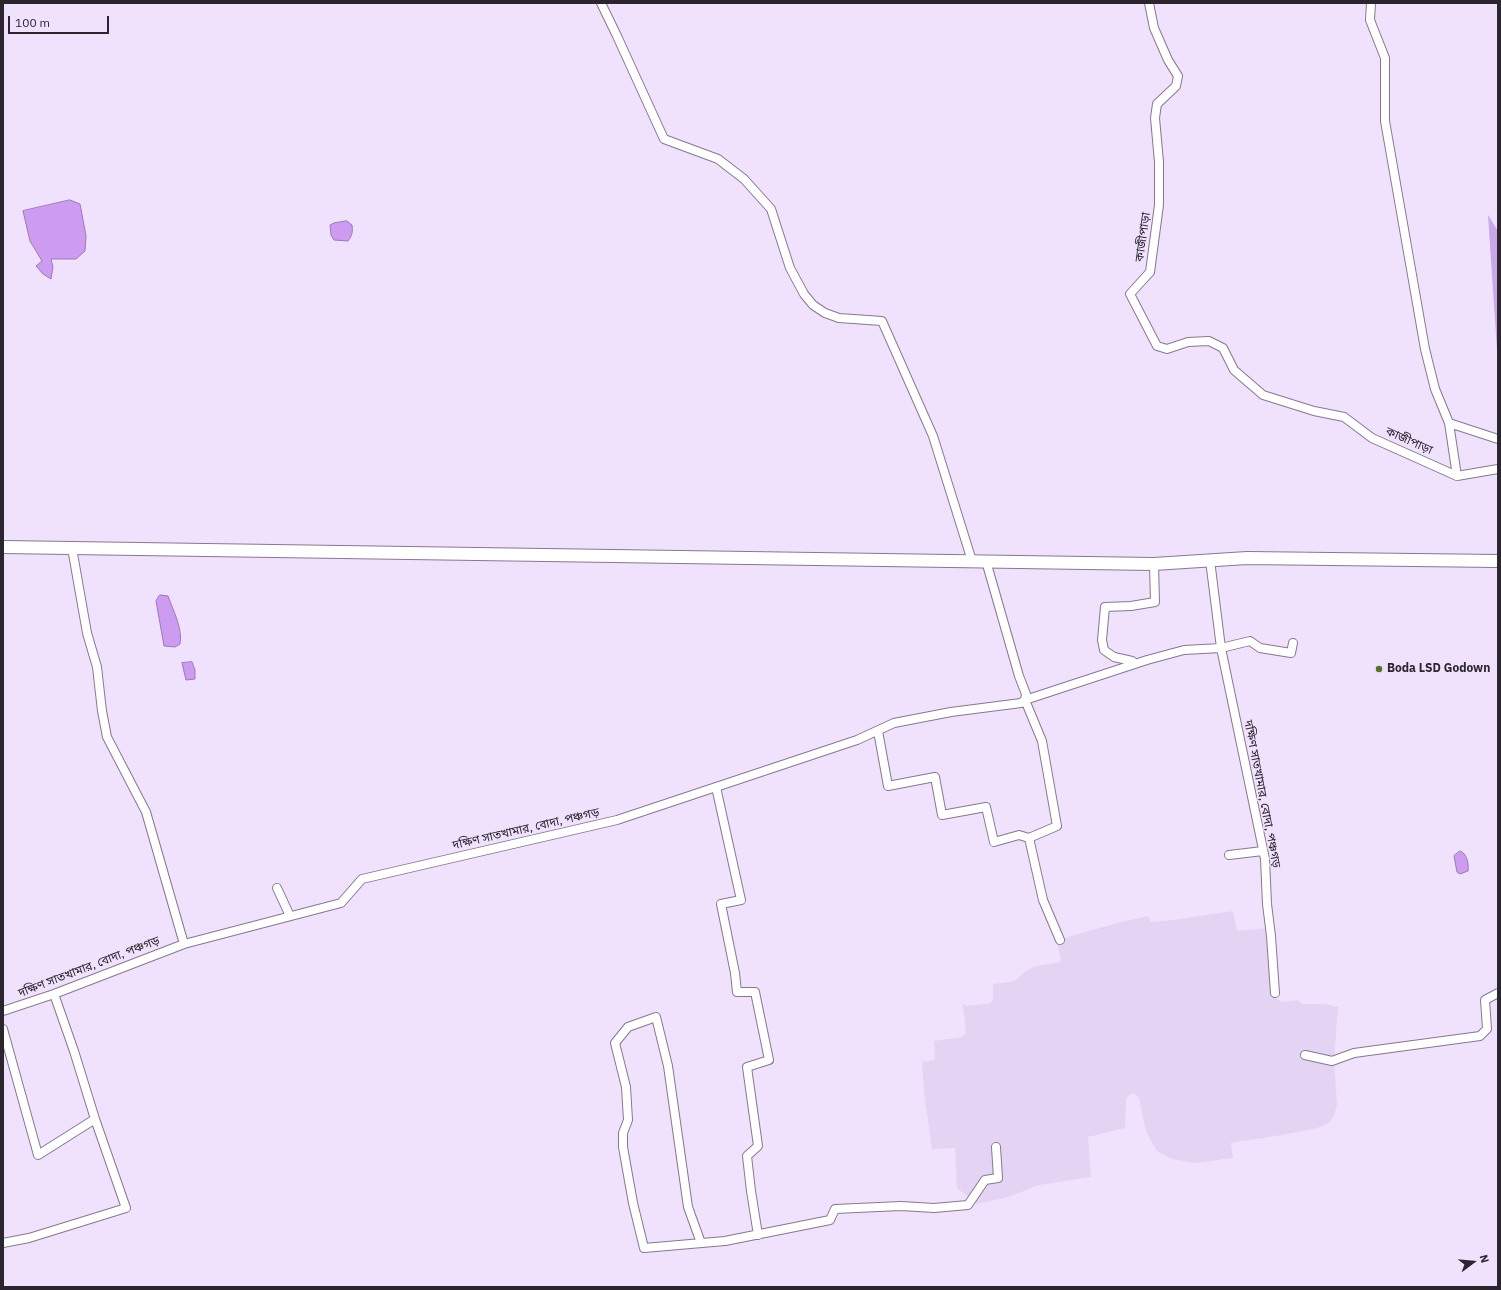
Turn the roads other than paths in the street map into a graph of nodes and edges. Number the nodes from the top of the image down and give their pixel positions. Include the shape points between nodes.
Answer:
1 (601, 3) edge
2 (1149, 3) edge
3 (1371, 3) edge
4 (1449, 423) junction
5 (1498, 438) edge
6 (1498, 469) edge
7 (1457, 476) junction
8 (3, 547) edge
9 (72, 548) junction
10 (1210, 560) junction
11 (972, 561) junction
12 (986, 561) junction
13 (1498, 561) edge
14 (1154, 564) junction
15 (1293, 643) dead end
16 (1221, 648) junction
17 (1132, 661) dead end
18 (1025, 700) junction
19 (878, 731) junction
20 (716, 787) junction
21 (1029, 838) junction
22 (1263, 851) junction
23 (1229, 855) dead end
24 (277, 888) dead end
25 (290, 916) junction
26 (1060, 940) dead end
27 (184, 944) junction
28 (1275, 993) dead end
29 (1498, 993) edge
30 (54, 994) junction
31 (3, 1011) edge
32 (3, 1029) edge
33 (1305, 1055) dead end
34 (95, 1119) junction
35 (996, 1146) dead end
36 (758, 1234) junction
37 (3, 1243) edge
38 (701, 1243) junction

1 - 11 street via 664,139 718,159 744,179 771,209 790,268 813,305 839,318 882,321 933,436
2 - 7 street, কাজীপাড়া via 1154,28 1178,76 1176,86 1157,104 1155,118 1160,162 1159,205 1150,272 1130,294 1157,346 1167,349 1188,342 1209,340 1223,348 1234,370 1264,395 1314,411 1344,417 1372,438
3 - 4 street, কাজীপাড়া via 1370,20 1386,58 1385,121 1425,349 1435,389
4 - 5 street
4 - 7 street, কাজীপাড়া
6 - 7 street
8 - 9 highway
9 - 11 highway
9 - 27 street via 87,633 97,667 107,737 146,812
10 - 13 highway via 1247,558
10 - 14 highway
10 - 16 street, দক্ষিণ সাতখামার, বোদা, পঞ্চগড়
11 - 12 highway
12 - 14 highway
12 - 18 street via 1026,694
14 - 17 street via 1155,602 1105,607 1102,640 1104,650 1114,657
15 - 16 street, দক্ষিণ সাতখামার, বোদা, পঞ্চগড় via 1290,654 1260,648 1250,641
16 - 18 street, দক্ষিণ সাতখামার, বোদা, পঞ্চগড় via 1184,650
16 - 22 street, দক্ষিণ সাতখামার, বোদা, পঞ্চগড়
18 - 19 street, দক্ষিণ সাতখামার, বোদা, পঞ্চগড় via 1021,703 894,723
18 - 21 street via 1042,741 1057,826
19 - 20 street, দক্ষিণ সাতখামার, বোদা, পঞ্চগড়
19 - 21 street via 888,786 935,778 942,815 986,807 994,842 1019,835
20 - 25 street, দক্ষিণ সাতখামার, বোদা, পঞ্চগড় via 618,820 362,879 341,903
20 - 36 street via 741,900 721,904 737,992 755,992 769,1060 747,1067 758,1146 747,1156
21 - 26 street via 1043,900
22 - 23 street
22 - 28 street, দক্ষিণ সাতখামার, বোদা, পঞ্চগড়
24 - 25 street
25 - 27 street, দক্ষিণ সাতখামার, বোদা, পঞ্চগড়
27 - 30 street, দক্ষিণ সাতখামার, বোদা, পঞ্চগড়
29 - 33 street via 1485,1000 1486,1029 1480,1036 1354,1053 1332,1061
30 - 31 street, দক্ষিণ সাতখামার, বোদা, পঞ্চগড়
30 - 34 street
32 - 34 street via 38,1155
34 - 37 street via 126,1208 29,1238
35 - 36 street via 998,1178 985,1180 968,1205 835,1209 830,1220
36 - 38 street
38 - 38 street via 688,1207 668,1066 656,1017 628,1027 615,1042 626,1087 628,1120 623,1133 623,1147 632,1203 644,1248

